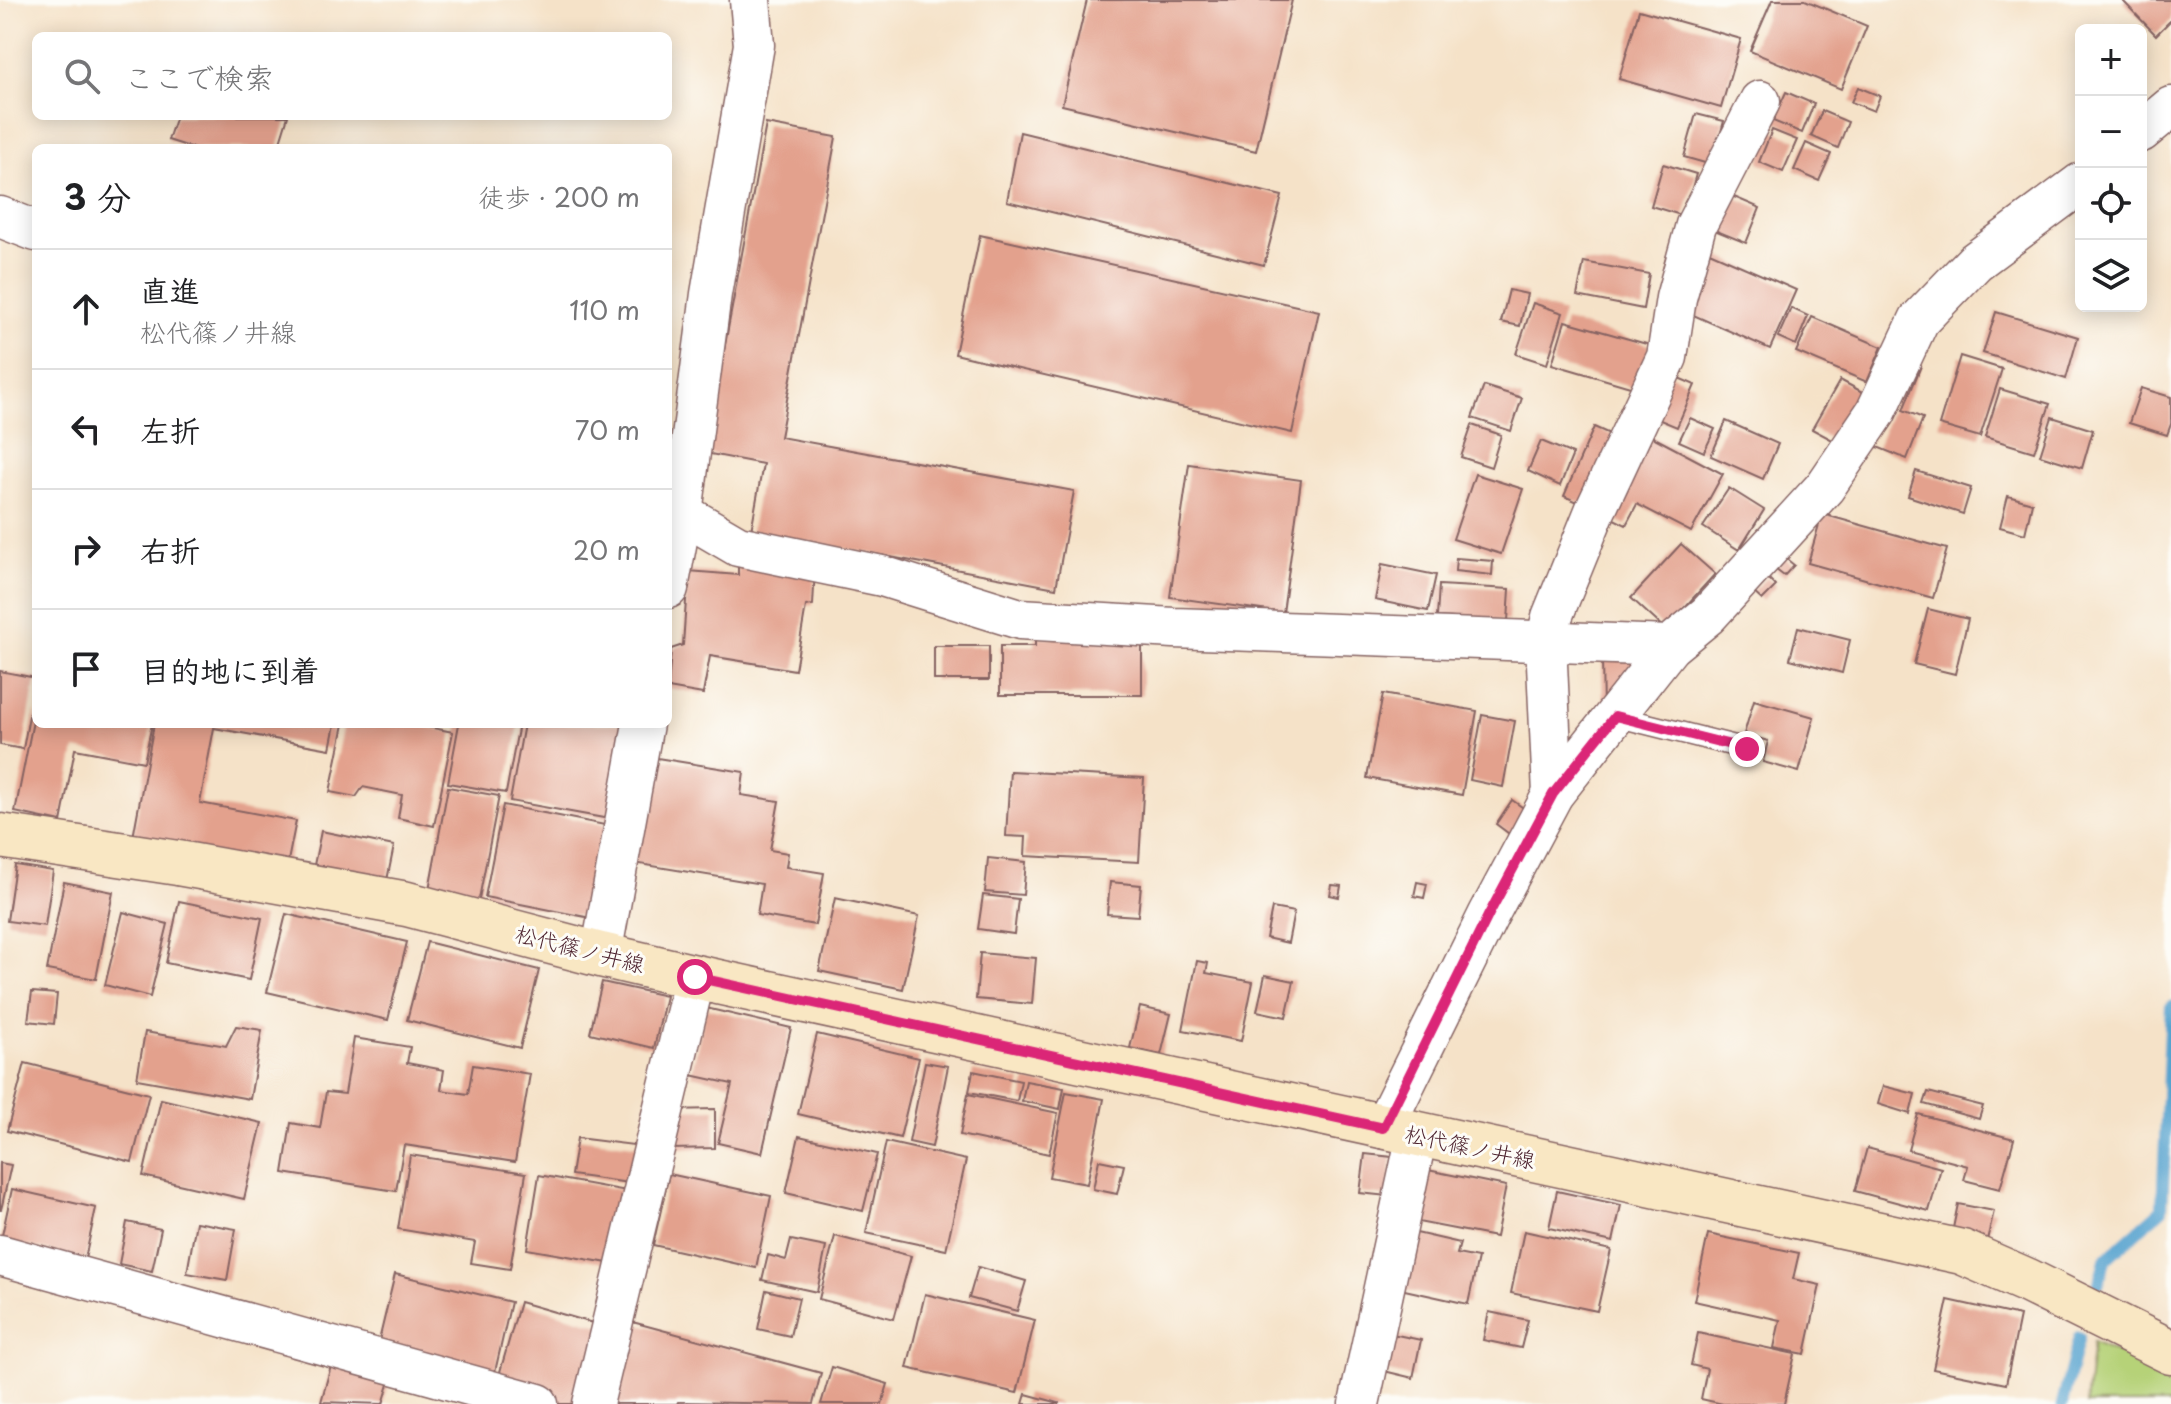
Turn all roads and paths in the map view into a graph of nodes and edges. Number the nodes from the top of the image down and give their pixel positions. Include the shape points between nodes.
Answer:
1 (750, 0) edge
2 (1760, 101) dead end
3 (2171, 107) edge
4 (2147, 127) edge
5 (2075, 187) edge
6 (0, 217) edge
7 (32, 229) edge
8 (675, 509) edge
9 (672, 543) edge
10 (1546, 642) junction
11 (1670, 646) junction
12 (1615, 716) junction
13 (642, 728) edge
14 (1747, 749) dead end
15 (1553, 794) junction
16 (0, 836) edge
17 (601, 955) junction
18 (695, 977) junction
19 (1400, 1132) junction
20 (0, 1255) edge
21 (2171, 1352) edge
22 (538, 1404) edge
23 (593, 1404) edge
24 (1359, 1404) edge

1 - 8 street via 754,45
2 - 10 street via 1696,225 1667,357 1595,511
3 - 4 street
5 - 11 street via 1975,262 1919,320 1876,412 1825,487 1708,615
6 - 7 street
8 - 9 street
8 - 10 street via 738,546 882,576 1020,619
10 - 11 street
10 - 15 street
11 - 12 street
12 - 14 lane
12 - 15 street
13 - 17 street
15 - 19 street via 1489,914
16 - 17 main road, 松代篠ノ井線 via 407,904
17 - 18 main road, 松代篠ノ井線
18 - 19 main road, 松代篠ノ井線
18 - 23 street
19 - 21 main road, 松代篠ノ井線 via 1962,1252
19 - 24 street
20 - 22 street

